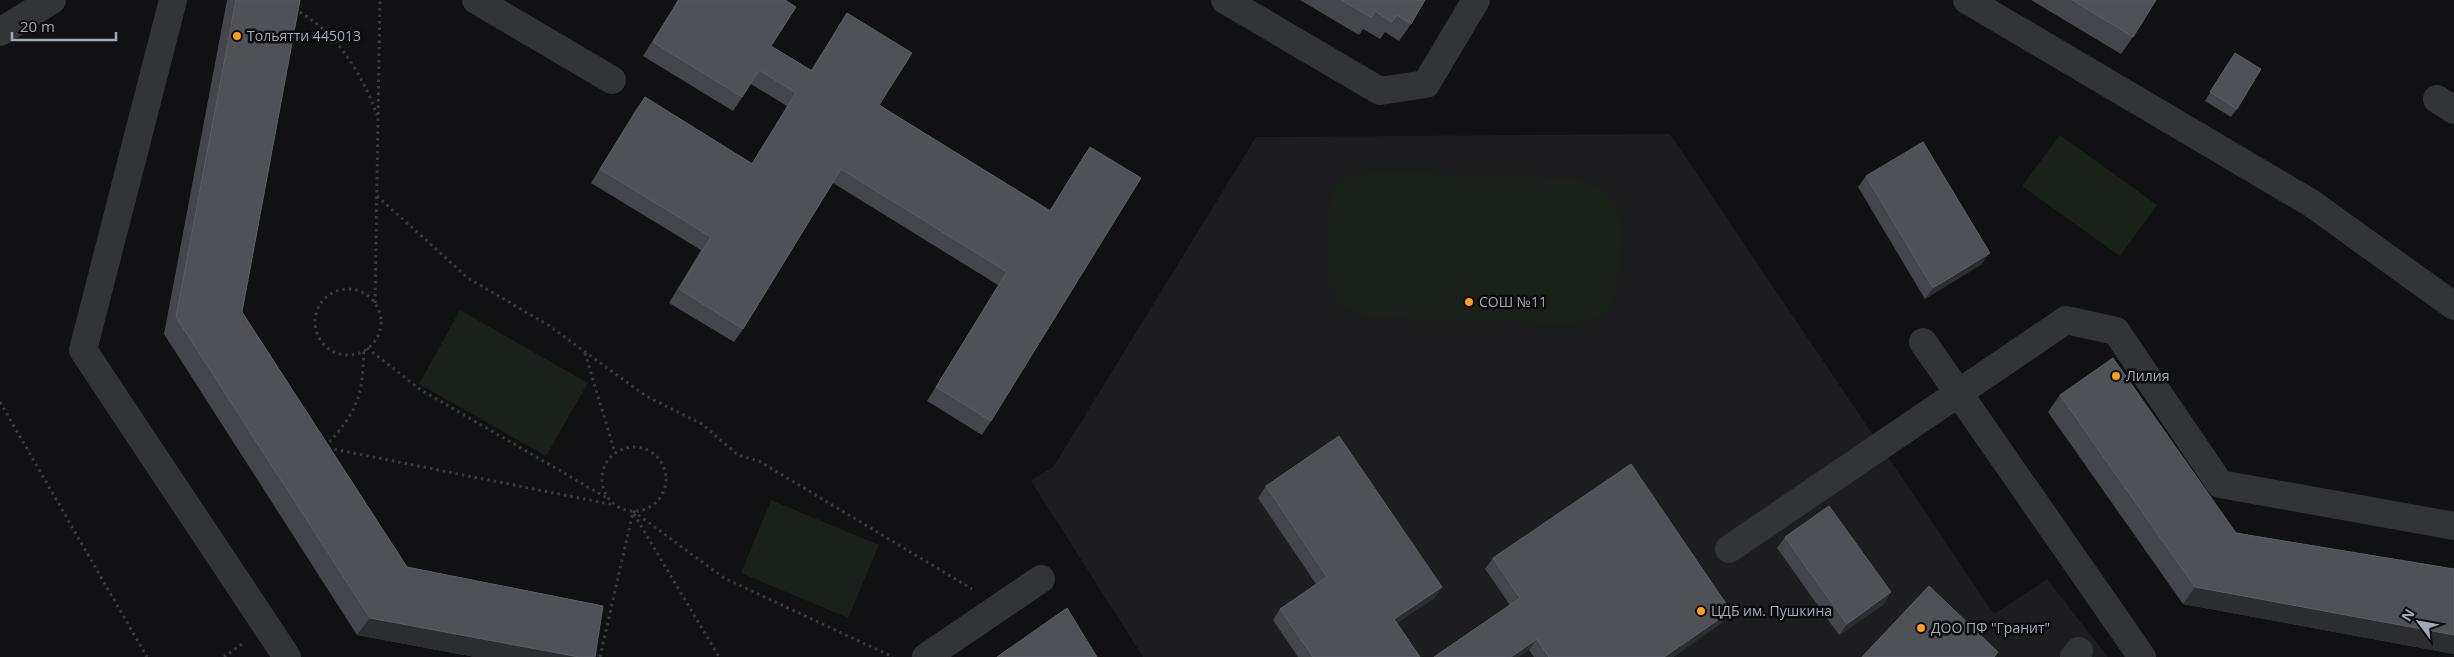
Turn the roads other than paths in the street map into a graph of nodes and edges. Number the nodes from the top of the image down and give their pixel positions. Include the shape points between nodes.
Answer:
1 (52, 0) edge
2 (173, 0) edge
3 (476, 0) edge
4 (1225, 0) edge
5 (1476, 0) edge
6 (1967, 0) edge
7 (0, 32) edge
8 (612, 80) dead end
9 (2454, 306) edge
10 (1923, 342) dead end
11 (1959, 393) junction
12 (2454, 526) edge
13 (1729, 549) dead end
14 (1041, 579) dead end
15 (287, 657) edge
16 (926, 657) edge
17 (2142, 657) edge

1 - 7 lane
2 - 15 lane via 83,350
3 - 8 lane
4 - 5 lane via 1380,91 1426,84
6 - 9 lane via 2311,203
10 - 11 lane
11 - 12 lane via 2066,320 2116,331 2220,484
11 - 13 lane
11 - 17 lane
14 - 16 lane

